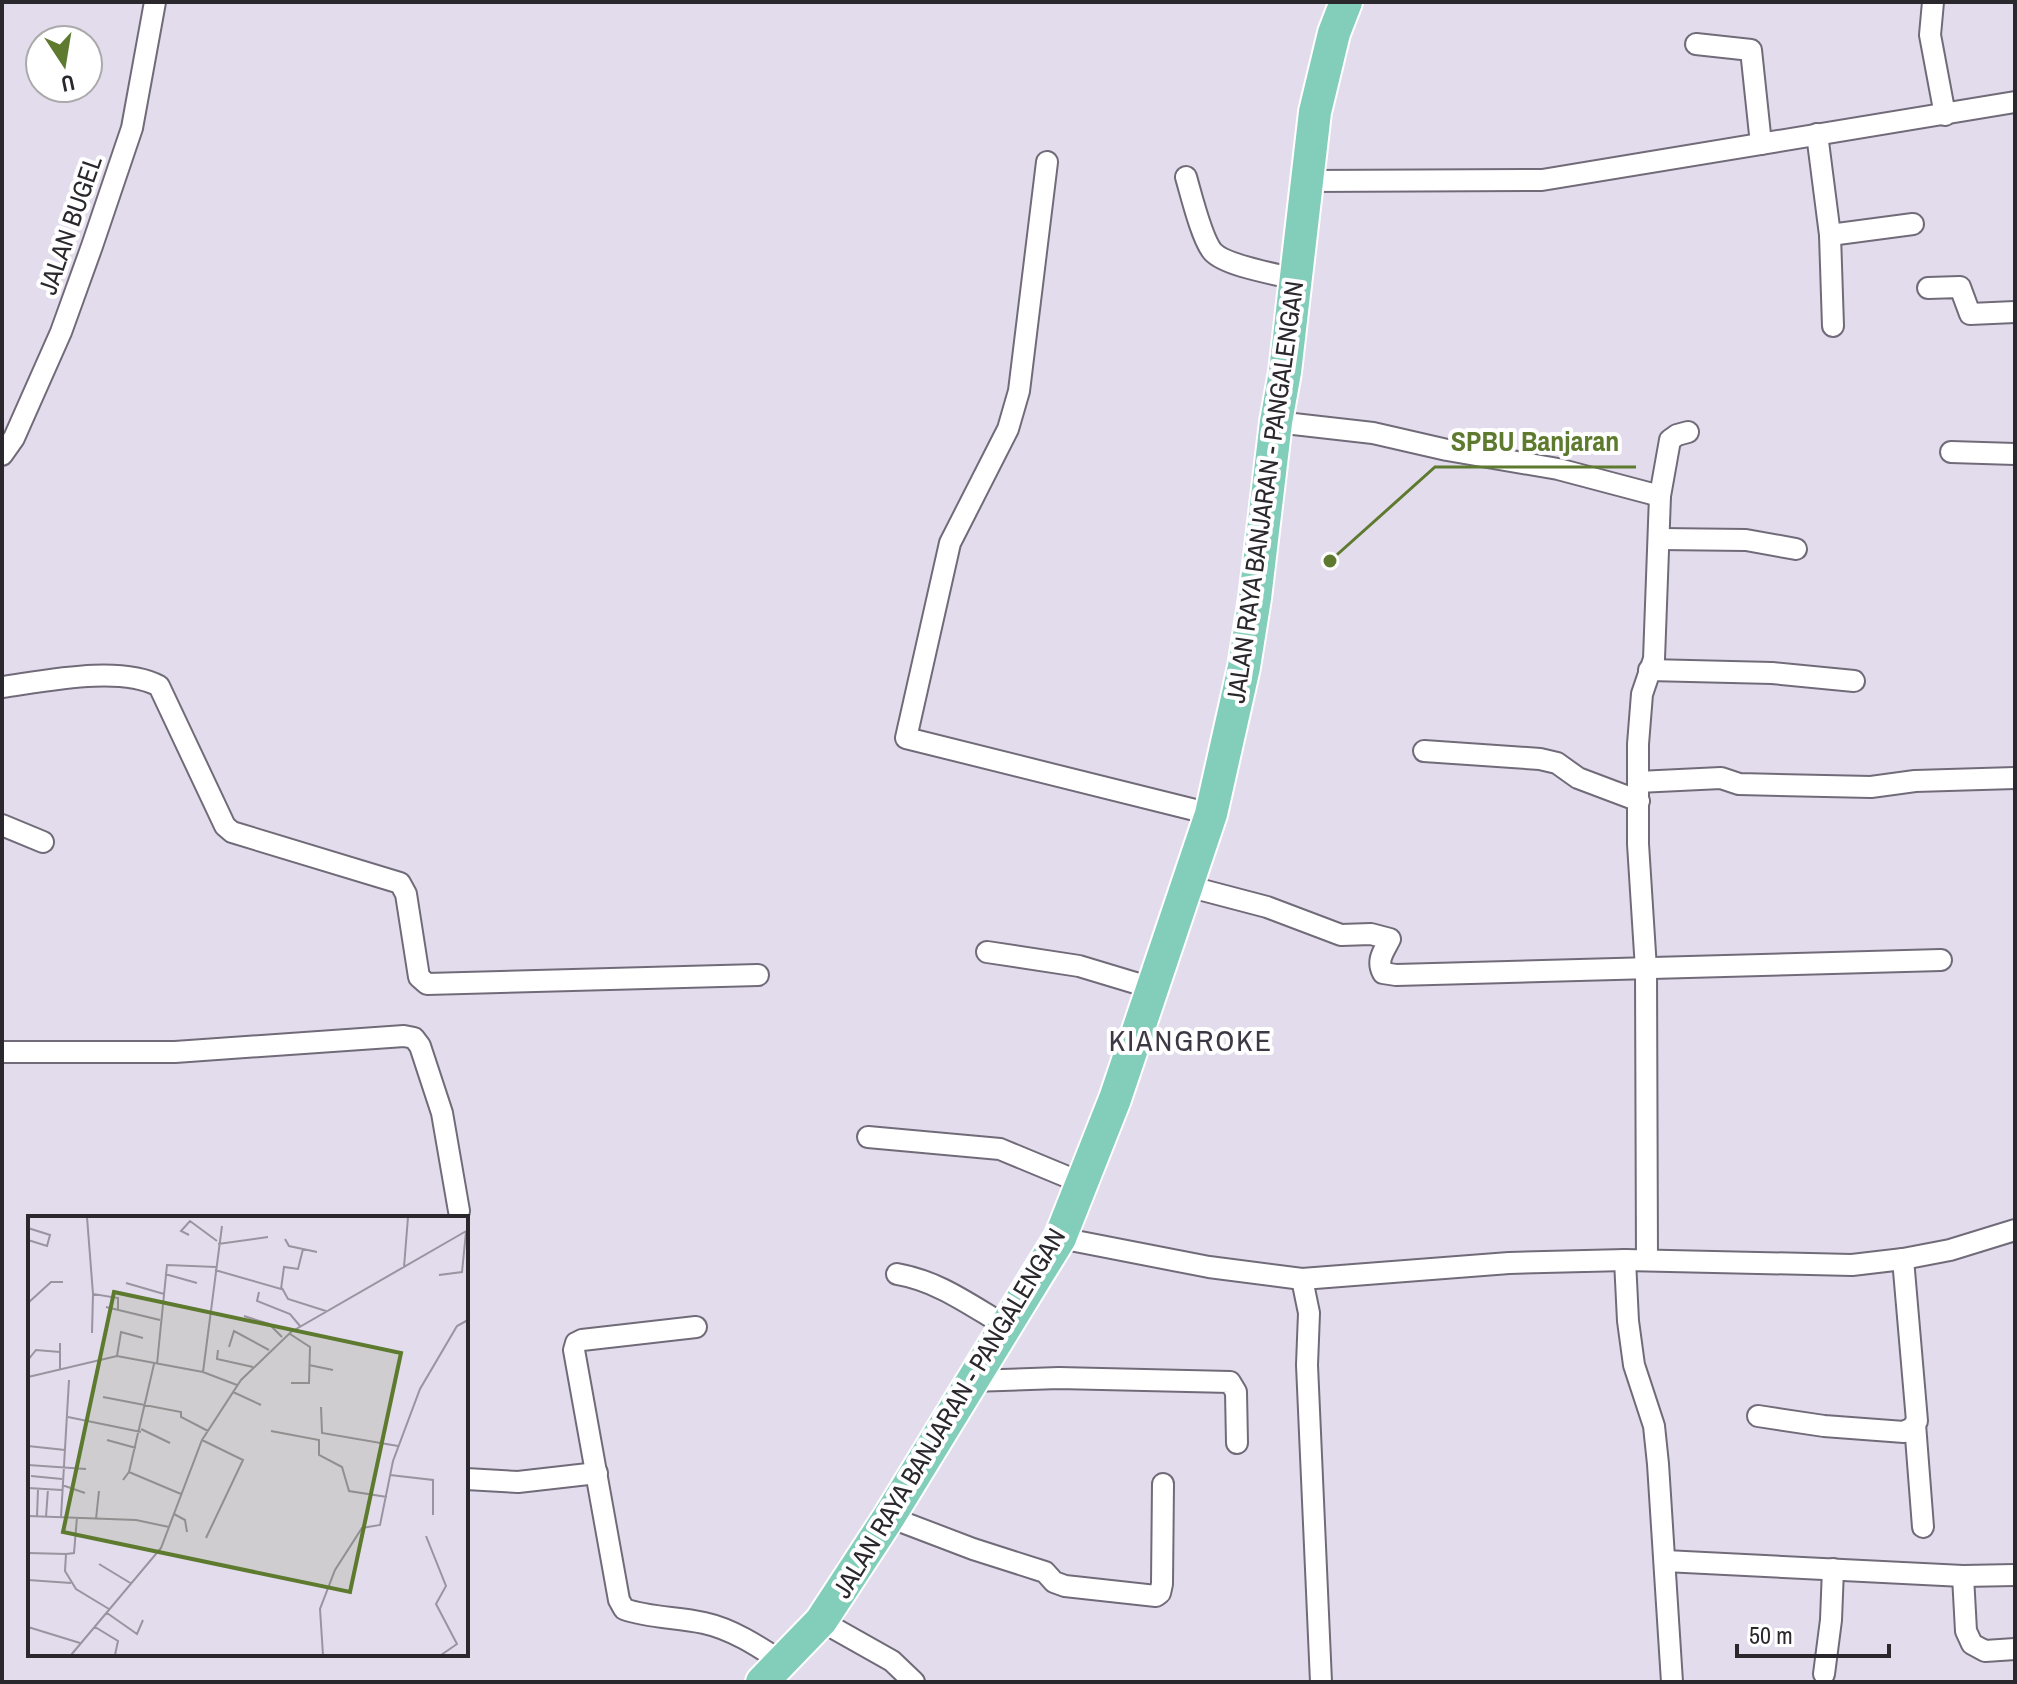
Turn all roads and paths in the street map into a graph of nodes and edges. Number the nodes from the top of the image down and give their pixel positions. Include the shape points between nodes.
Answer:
1 (155, 2) edge
2 (1346, 2) edge
3 (1933, 2) edge
4 (1696, 44) dead end
5 (2015, 102) edge
6 (1945, 115) junction
7 (1817, 134) junction
8 (1761, 144) junction
9 (1047, 162) dead end
10 (1186, 177) dead end
11 (1308, 181) junction
12 (1913, 224) dead end
13 (1830, 235) junction
14 (1296, 279) junction
15 (1928, 288) dead end
16 (2015, 312) edge
17 (1833, 326) dead end
18 (1276, 422) junction
19 (1688, 432) dead end
20 (1951, 452) dead end
21 (2015, 454) edge
22 (2, 455) edge
23 (1660, 496) junction
24 (1660, 539) junction
25 (1796, 549) dead end
26 (1649, 670) junction
27 (1854, 681) dead end
28 (2, 687) edge
29 (1424, 751) dead end
30 (2015, 778) edge
31 (1639, 792) junction
32 (1211, 814) junction
33 (2, 825) edge
34 (43, 842) dead end
35 (1187, 886) junction
36 (987, 952) dead end
37 (1941, 960) dead end
38 (1646, 969) junction
39 (758, 975) dead end
40 (1152, 988) junction
41 (2, 1052) edge
42 (868, 1137) dead end
43 (1082, 1183) junction
44 (459, 1211) dead end
45 (2015, 1230) edge
46 (1060, 1238) junction
47 (1903, 1259) junction
48 (1625, 1260) junction
49 (1647, 1260) junction
50 (897, 1274) dead end
51 (1302, 1279) junction
52 (1006, 1326) junction
53 (696, 1327) dead end
54 (971, 1381) junction
55 (1758, 1416) dead end
56 (1915, 1424) junction
57 (1237, 1443) dead end
58 (597, 1473) junction
59 (468, 1479) edge
60 (1163, 1484) dead end
61 (889, 1517) junction
62 (1923, 1527) dead end
63 (1665, 1561) junction
64 (1833, 1569) junction
65 (2015, 1575) edge
66 (1963, 1576) junction
67 (821, 1621) junction
68 (2015, 1649) edge
69 (772, 1672) edge
70 (1824, 1674) dead end
71 (914, 1682) edge
72 (1321, 1682) edge
73 (1672, 1682) edge

1 - 22 street, JALAN BUGEL via 132,128 61,332
2 - 11 main road, JALAN RAYA BANJARAN - PANGALENGAN via 1315,112
3 - 6 street via 1930,35
4 - 8 street via 1751,50
5 - 6 street
6 - 7 street
7 - 8 street
7 - 13 street
8 - 11 street via 1542,180
9 - 32 street via 1019,391 1008,429 950,543 906,738
10 - 14 street via 1214,254
11 - 14 main road, JALAN RAYA BANJARAN - PANGALENGAN
12 - 13 street
13 - 17 street
14 - 18 main road, JALAN RAYA BANJARAN - PANGALENGAN
15 - 16 street via 1960,287 1970,314
18 - 23 street via 1373,433 1558,469
18 - 32 main road, JALAN RAYA BANJARAN - PANGALENGAN via 1244,667
19 - 23 street via 1670,440
20 - 21 street
23 - 24 street
24 - 25 street via 1746,540
24 - 26 street via 1654,659
26 - 27 street
26 - 31 street via 1642,694
28 - 39 street via 90,676 159,686 232,832 400,883 419,977 427,984
29 - 31 street via 1540,759 1557,763 1578,778
30 - 31 street via 1871,787 1739,784 1721,778
31 - 38 street
32 - 35 main road, JALAN RAYA BANJARAN - PANGALENGAN
33 - 34 street
35 - 38 street via 1267,907 1341,935 1390,939 1380,960 1383,973
35 - 40 main road, JALAN RAYA BANJARAN - PANGALENGAN
36 - 40 street via 1079,966
37 - 38 street
38 - 49 street
40 - 43 main road, JALAN RAYA BANJARAN - PANGALENGAN
41 - 44 street via 175,1052 414,1038 442,1113
42 - 43 street via 1000,1149
43 - 46 main road, JALAN RAYA BANJARAN - PANGALENGAN
45 - 47 street
46 - 51 street
46 - 52 main road, JALAN RAYA BANJARAN - PANGALENGAN
47 - 49 street via 1798,1266
47 - 56 street
48 - 49 street
48 - 51 street
48 - 63 street via 1634,1365 1654,1426
50 - 52 street via 939,1285
51 - 72 street via 1309,1313
52 - 54 main road, JALAN RAYA BANJARAN - PANGALENGAN
53 - 58 street via 576,1343
54 - 57 street via 1230,1382 1236,1392
54 - 61 main road, JALAN RAYA BANJARAN - PANGALENGAN
55 - 56 street via 1904,1432
56 - 62 street
58 - 59 street via 518,1482
58 - 69 street via 624,1609 707,1623 755,1644
60 - 61 street via 1162,1584 1156,1596 1065,1586 1045,1572
61 - 67 main road, JALAN RAYA BANJARAN - PANGALENGAN
63 - 64 street
63 - 73 street
64 - 66 street
64 - 70 street
65 - 66 street
66 - 68 street via 1966,1631 1972,1644 1985,1651
67 - 69 main road, JALAN RAYA BANJARAN - PANGALENGAN
67 - 71 street via 892,1661

